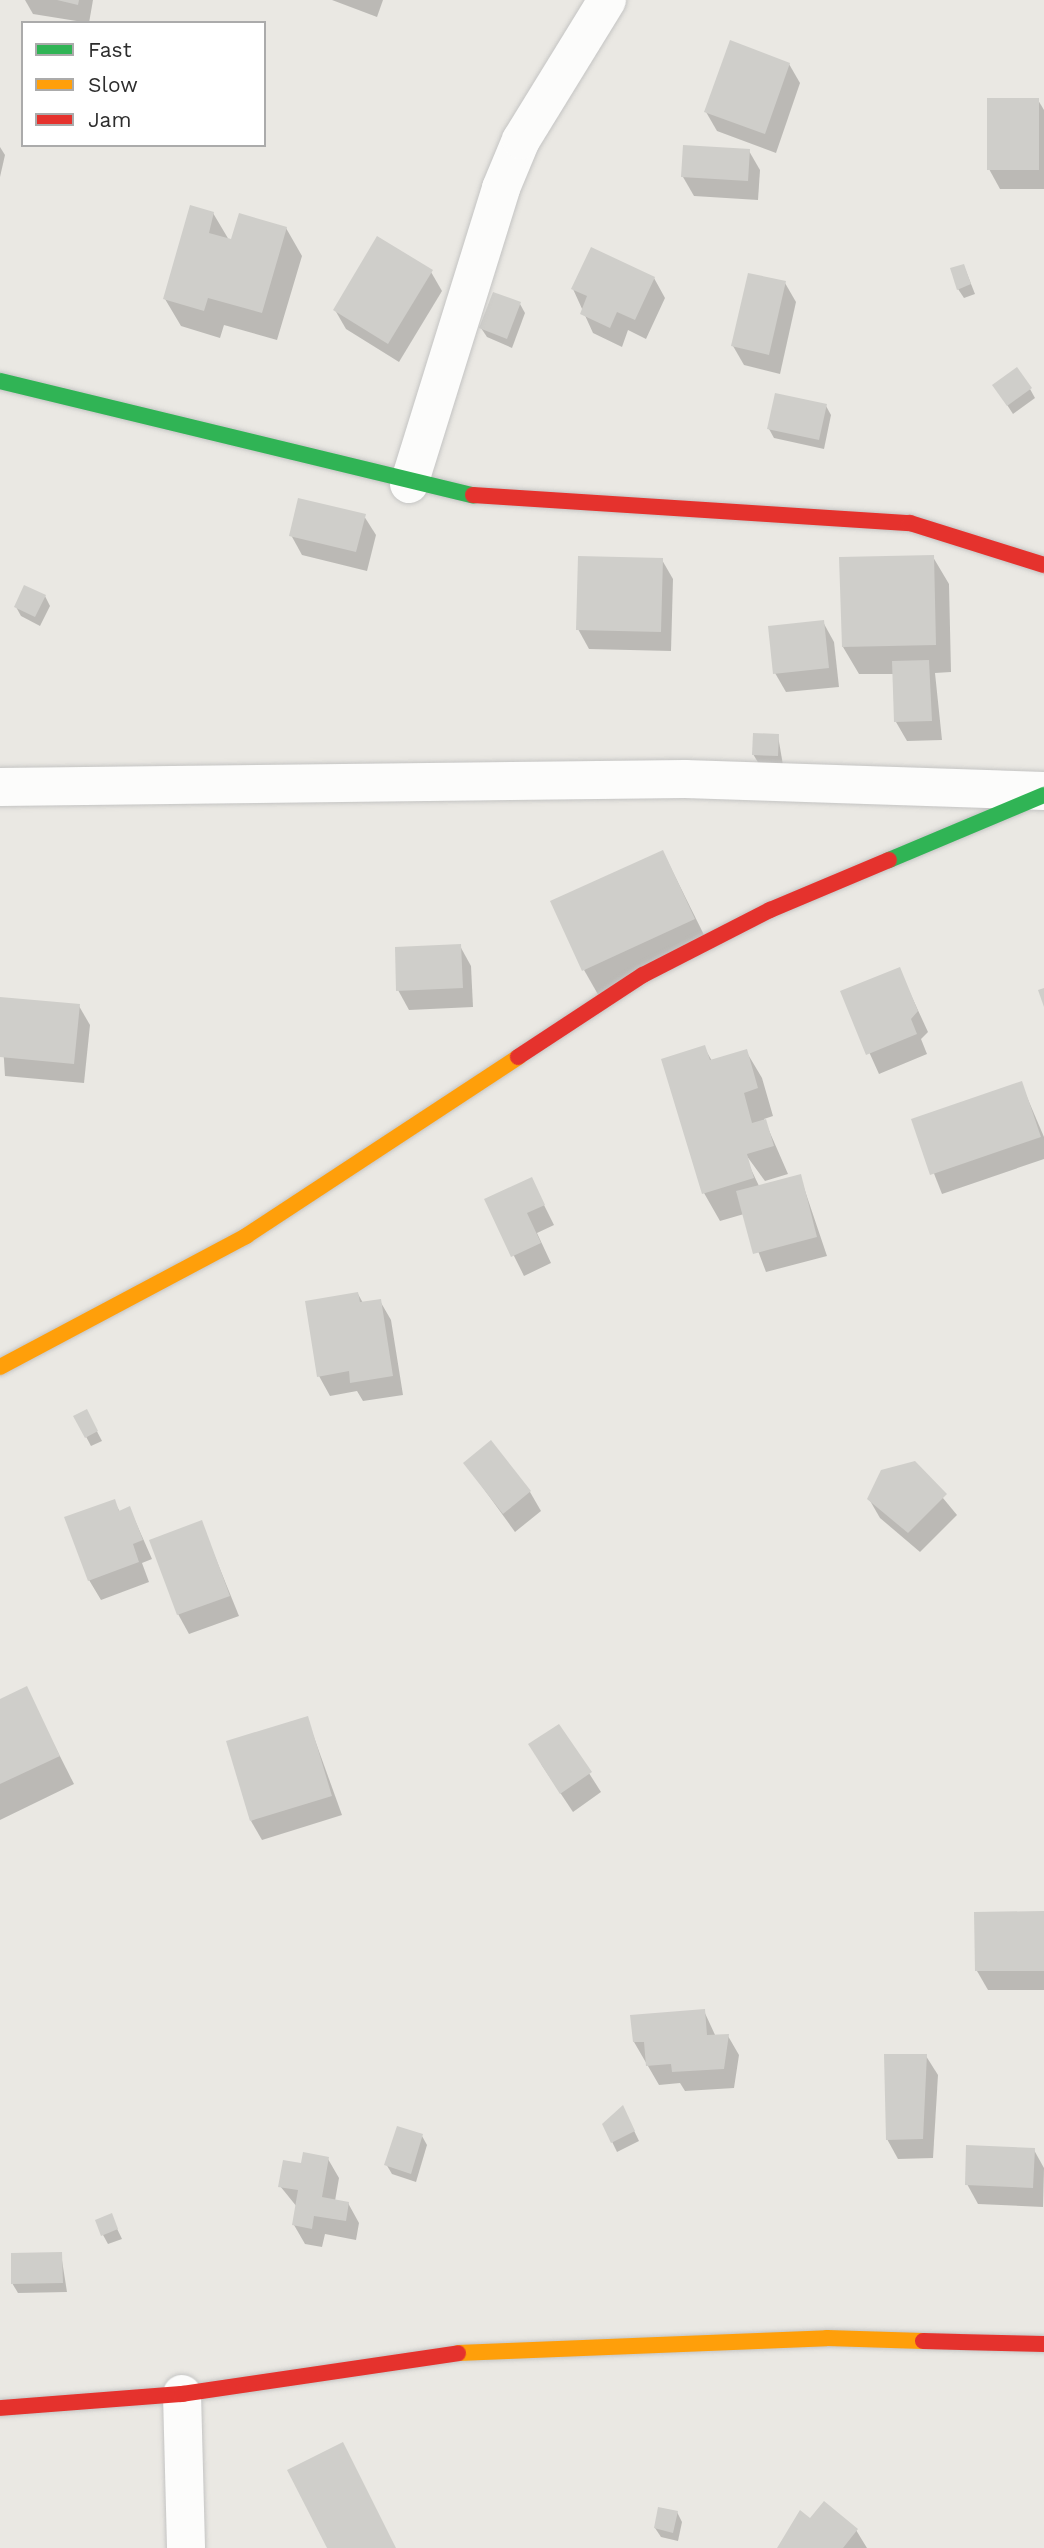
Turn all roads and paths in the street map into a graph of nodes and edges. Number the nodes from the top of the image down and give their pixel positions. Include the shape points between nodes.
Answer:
1 (607, 0) edge
2 (0, 381) edge
3 (409, 484) junction
4 (1044, 565) edge
5 (0, 787) edge
6 (1044, 793) edge
7 (0, 1367) edge
8 (1044, 2344) edge
9 (182, 2394) junction
10 (0, 2407) edge
11 (186, 2548) edge

1 - 3 street via 506,176
2 - 3 street
3 - 4 street via 484,497 910,523
5 - 6 street via 685,779
6 - 7 street via 770,910 643,975 246,1236
8 - 9 street via 827,2338 482,2349
9 - 10 street
9 - 11 street

